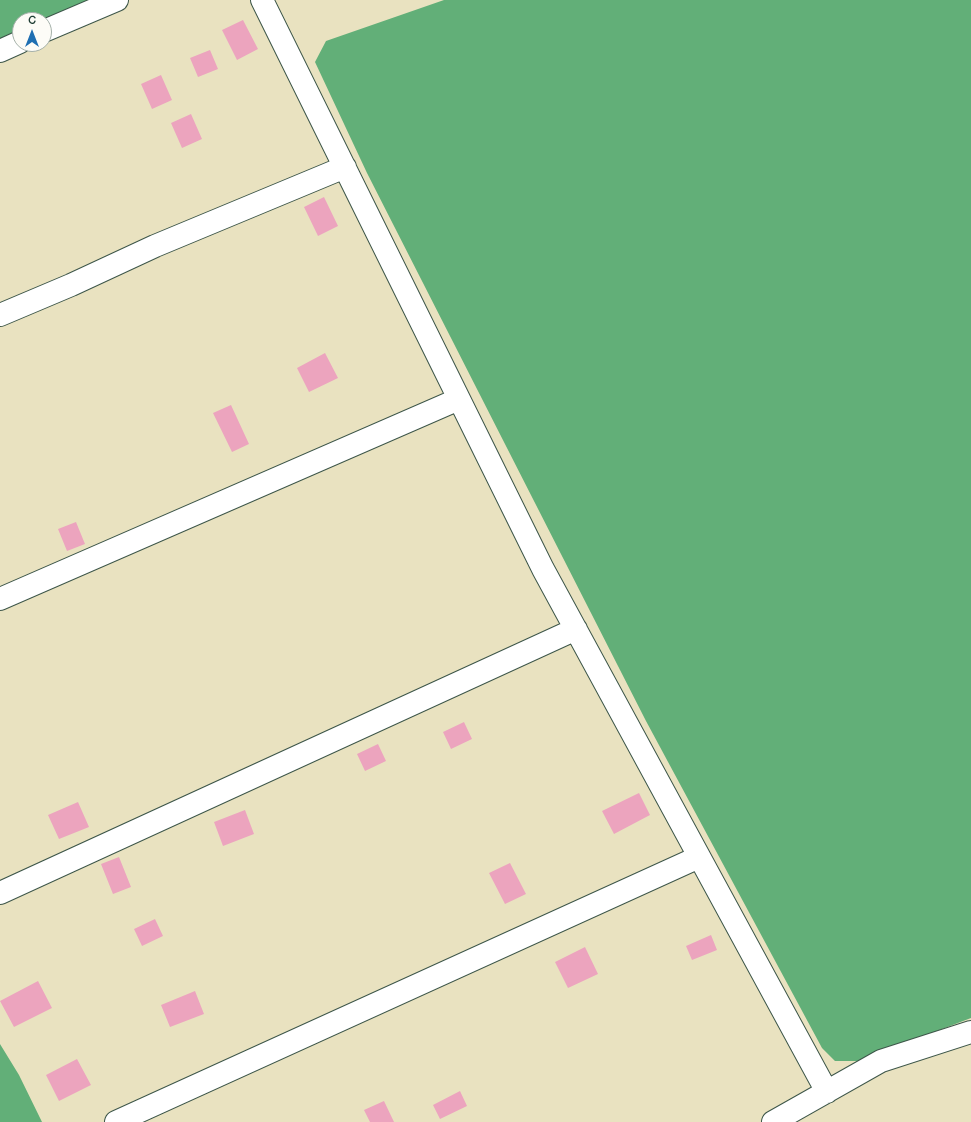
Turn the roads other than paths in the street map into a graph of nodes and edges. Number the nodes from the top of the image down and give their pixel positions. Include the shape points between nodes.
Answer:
1 (116, 0) edge
2 (262, 0) edge
3 (52, 28) edge
4 (12, 45) edge
5 (0, 50) edge
6 (345, 167) junction
7 (0, 315) edge
8 (459, 398) junction
9 (0, 599) edge
10 (576, 629) junction
11 (700, 857) junction
12 (0, 893) edge
13 (971, 1032) edge
14 (827, 1092) junction
15 (116, 1122) edge
16 (773, 1122) edge

1 - 3 lane
2 - 6 lane
4 - 5 lane
6 - 7 lane via 155,246
6 - 8 lane
8 - 9 lane
8 - 10 lane
10 - 11 lane
10 - 12 lane
11 - 14 lane
11 - 15 lane
13 - 14 lane via 882,1061
14 - 16 lane

